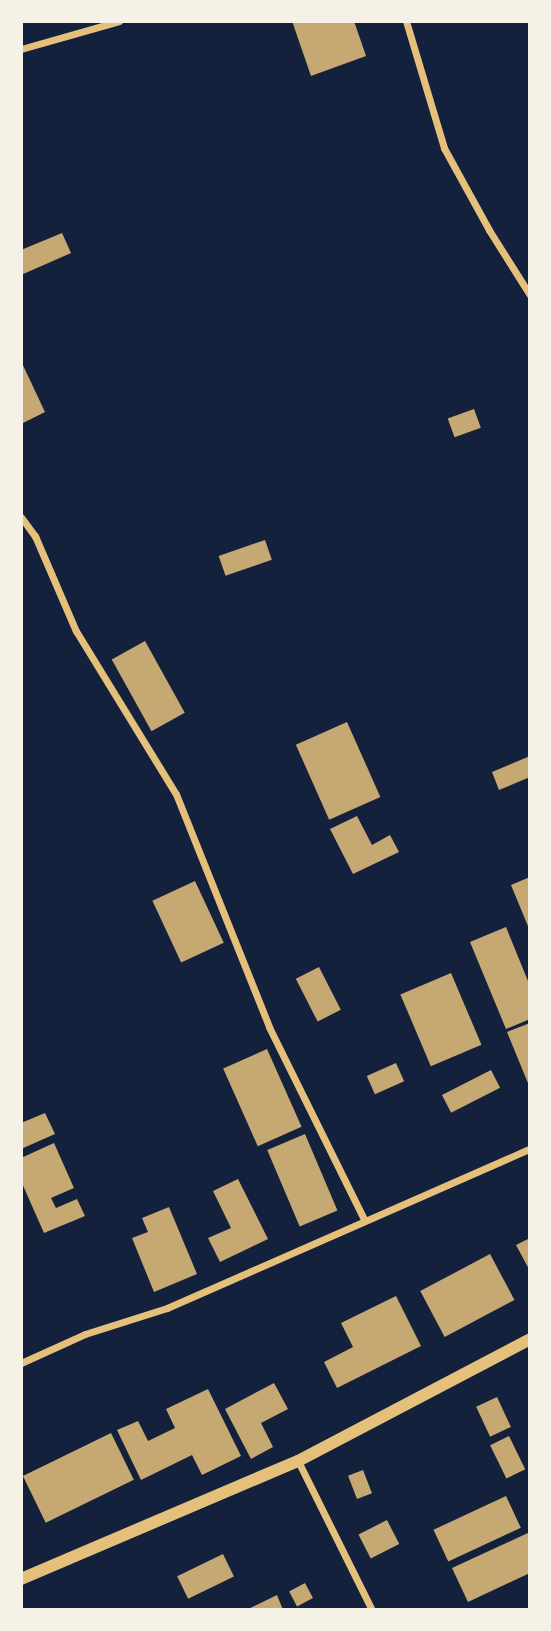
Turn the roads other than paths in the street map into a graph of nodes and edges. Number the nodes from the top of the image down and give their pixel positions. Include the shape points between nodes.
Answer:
1 (119, 21) edge
2 (405, 21) edge
3 (21, 49) edge
4 (530, 295) edge
5 (21, 517) edge
6 (530, 1149) edge
7 (365, 1221) junction
8 (530, 1339) edge
9 (21, 1363) edge
10 (298, 1461) junction
11 (21, 1579) edge
12 (372, 1610) edge

1 - 3 street
2 - 4 street via 444,148
5 - 7 street via 35,536 76,631 176,794 269,1027
6 - 7 street
7 - 9 street via 167,1308 85,1334
8 - 10 street
10 - 11 street
10 - 12 street

